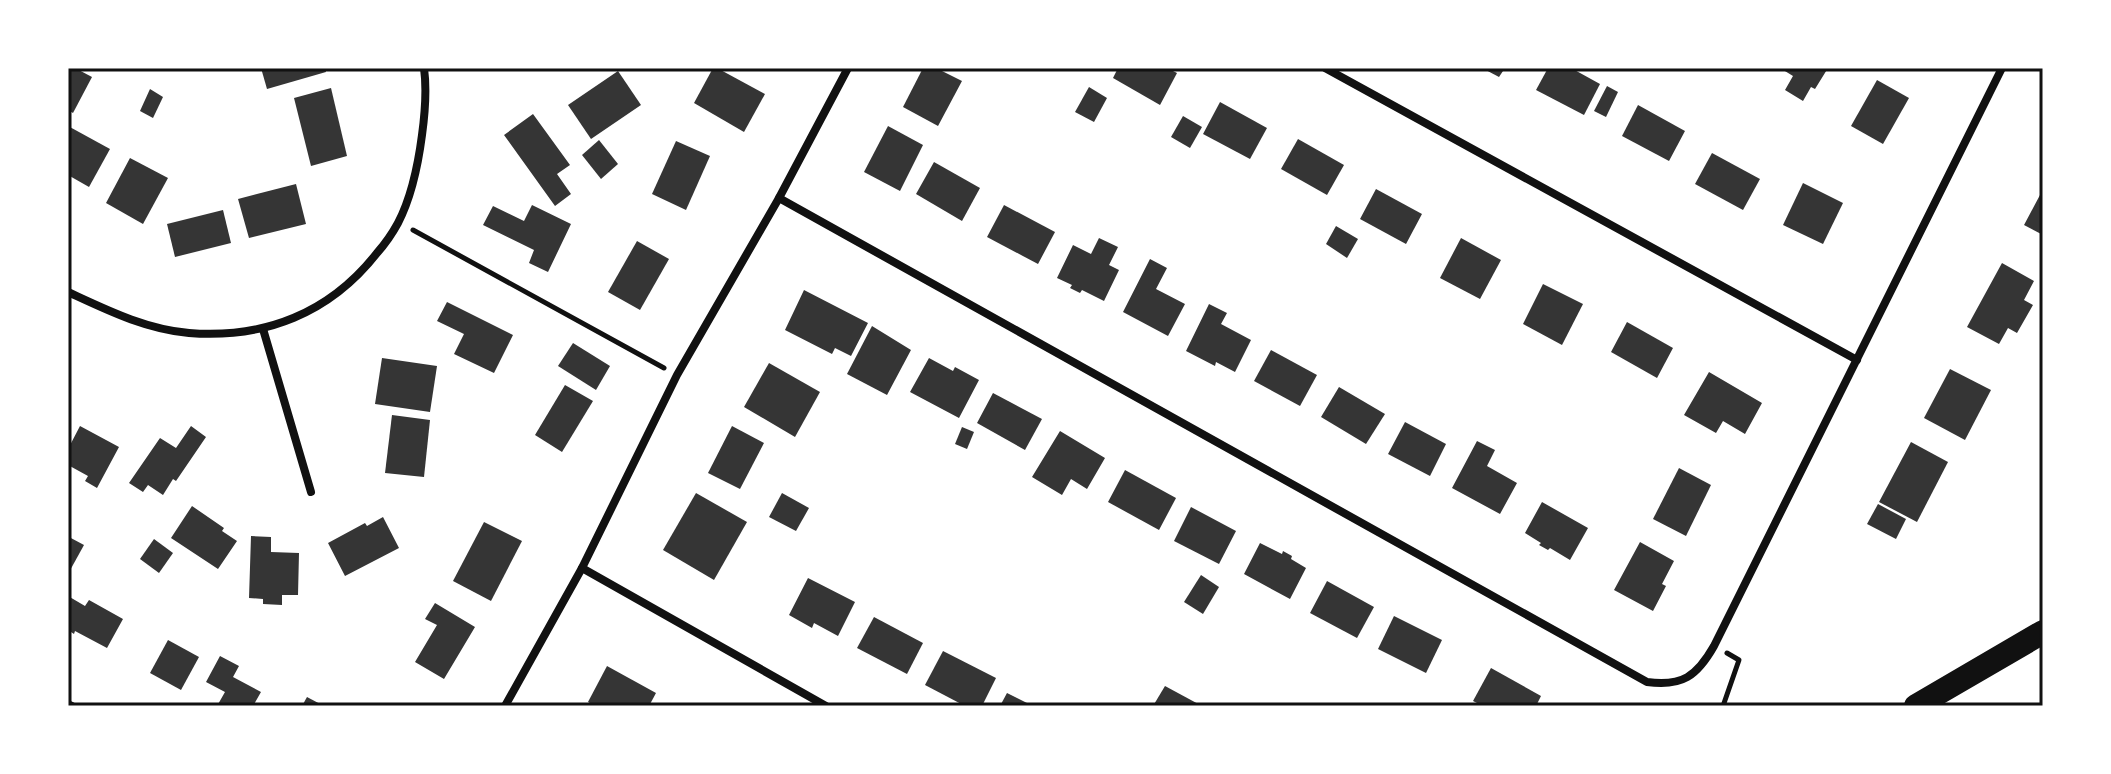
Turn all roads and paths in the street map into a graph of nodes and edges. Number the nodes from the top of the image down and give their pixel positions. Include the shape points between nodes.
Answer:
1 (424, 68) edge
2 (848, 68) edge
3 (1325, 68) edge
4 (2002, 68) edge
5 (779, 198) junction
6 (399, 222) junction
7 (68, 292) edge
8 (263, 329) junction
9 (1857, 360) junction
10 (677, 375) junction
11 (311, 492) dead end
12 (582, 568) junction
13 (2043, 625) edge
14 (2043, 632) edge
15 (1714, 646) junction
16 (1983, 667) junction
17 (505, 706) edge
18 (826, 706) edge
19 (1723, 706) edge
20 (1916, 706) edge

1 - 6 street via 419,157
2 - 5 street
3 - 9 street
4 - 9 street
5 - 10 street
5 - 15 street via 1647,682 1679,681 1703,665
6 - 8 street via 363,271 327,302
6 - 10 path
7 - 8 street via 151,327 189,333
8 - 11 street
9 - 15 street
10 - 12 street
12 - 17 street
12 - 18 street
13 - 16 highway
14 - 16 highway
15 - 19 path via 1739,660
16 - 20 highway

